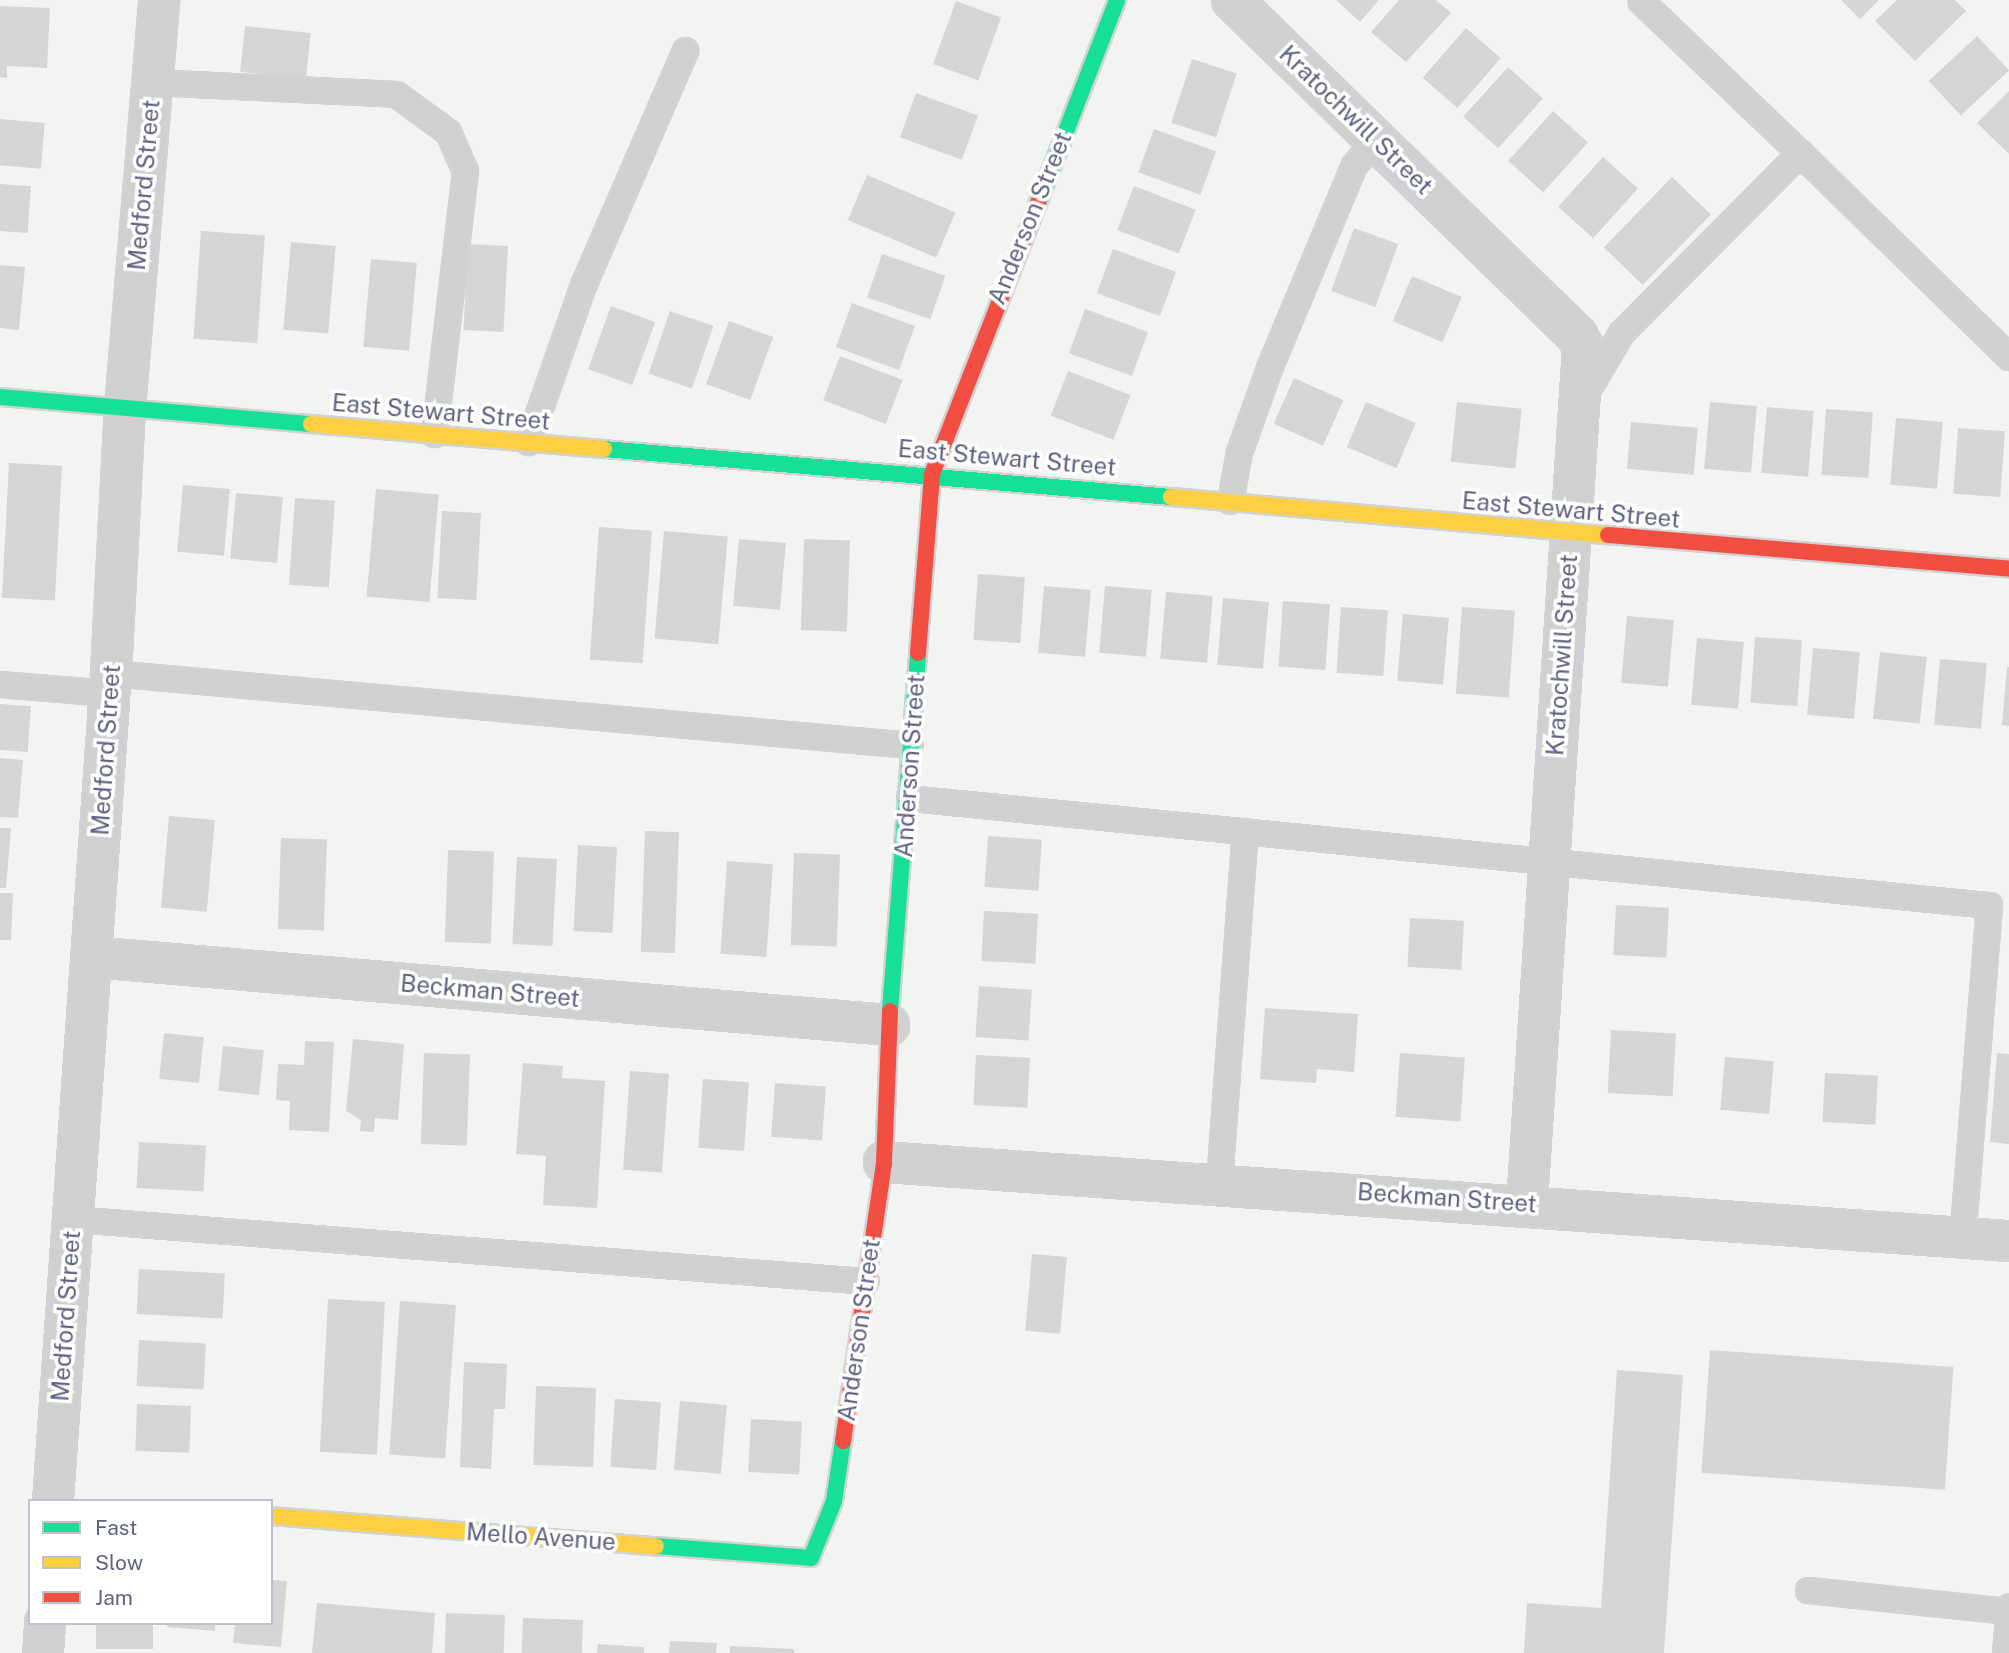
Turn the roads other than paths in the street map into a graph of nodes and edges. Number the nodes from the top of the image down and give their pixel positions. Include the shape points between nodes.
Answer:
1 (159, 0) edge
2 (1117, 0) edge
3 (1232, 0) edge
4 (1640, 0) edge
5 (685, 50) dead end
6 (153, 82) junction
7 (1375, 140) junction
8 (1801, 153) junction
9 (2009, 357) edge
10 (0, 397) edge
11 (125, 408) junction
12 (1577, 409) junction
13 (434, 434) junction
14 (528, 442) junction
15 (932, 474) junction
16 (1230, 501) junction
17 (1570, 533) junction
18 (2009, 569) edge
19 (111, 683) junction
20 (0, 684) edge
21 (910, 745) junction
22 (909, 798) junction
23 (1245, 831) junction
24 (1549, 861) junction
25 (92, 957) junction
26 (889, 1025) junction
27 (884, 1162) junction
28 (1219, 1182) junction
29 (1527, 1204) junction
30 (73, 1219) junction
31 (1962, 1238) junction
32 (2009, 1241) edge
33 (866, 1281) junction
34 (62, 1499) edge
35 (273, 1516) edge
36 (811, 1558) joint
37 (1808, 1590) dead end
38 (2009, 1608) edge
39 (45, 1625) edge
40 (43, 1653) edge
41 (2005, 1653) edge

1 - 6 street, Medford Street
2 - 15 main road, Anderson Street
3 - 7 street, Kratochwill Street
4 - 8 lane
5 - 14 lane via 583,285
6 - 11 street, Medford Street
6 - 13 lane via 396,94 448,132 465,171
7 - 12 street, Kratochwill Street via 1577,336 1583,347
7 - 16 lane via 1354,165 1269,368 1238,452
8 - 9 lane
8 - 12 lane via 1621,333
10 - 11 main road, East Stewart Street
11 - 13 main road, East Stewart Street
11 - 19 street, Medford Street
12 - 17 street, Kratochwill Street
13 - 14 main road, East Stewart Street
14 - 15 main road, East Stewart Street
15 - 16 main road, East Stewart Street
15 - 21 main road, Anderson Street
16 - 17 main road, East Stewart Street
17 - 18 main road, East Stewart Street
17 - 24 street, Kratochwill Street
19 - 20 lane
19 - 21 lane
19 - 25 street, Medford Street
21 - 22 main road, Anderson Street
22 - 23 lane
22 - 26 main road, Anderson Street
23 - 24 lane
23 - 28 lane
24 - 29 street, Kratochwill Street
24 - 31 lane via 1989,905
25 - 26 street, Beckman Street
25 - 30 street, Medford Street
26 - 27 main road, Anderson Street
27 - 28 street, Beckman Street
27 - 33 main road, Anderson Street
28 - 29 street, Beckman Street
29 - 31 street, Beckman Street
30 - 33 lane
30 - 34 street, Medford Street
31 - 32 street, Beckman Street
33 - 36 main road, Anderson Street via 834,1501
35 - 36 main road, Mello Avenue
37 - 38 lane
38 - 41 lane
39 - 40 street

